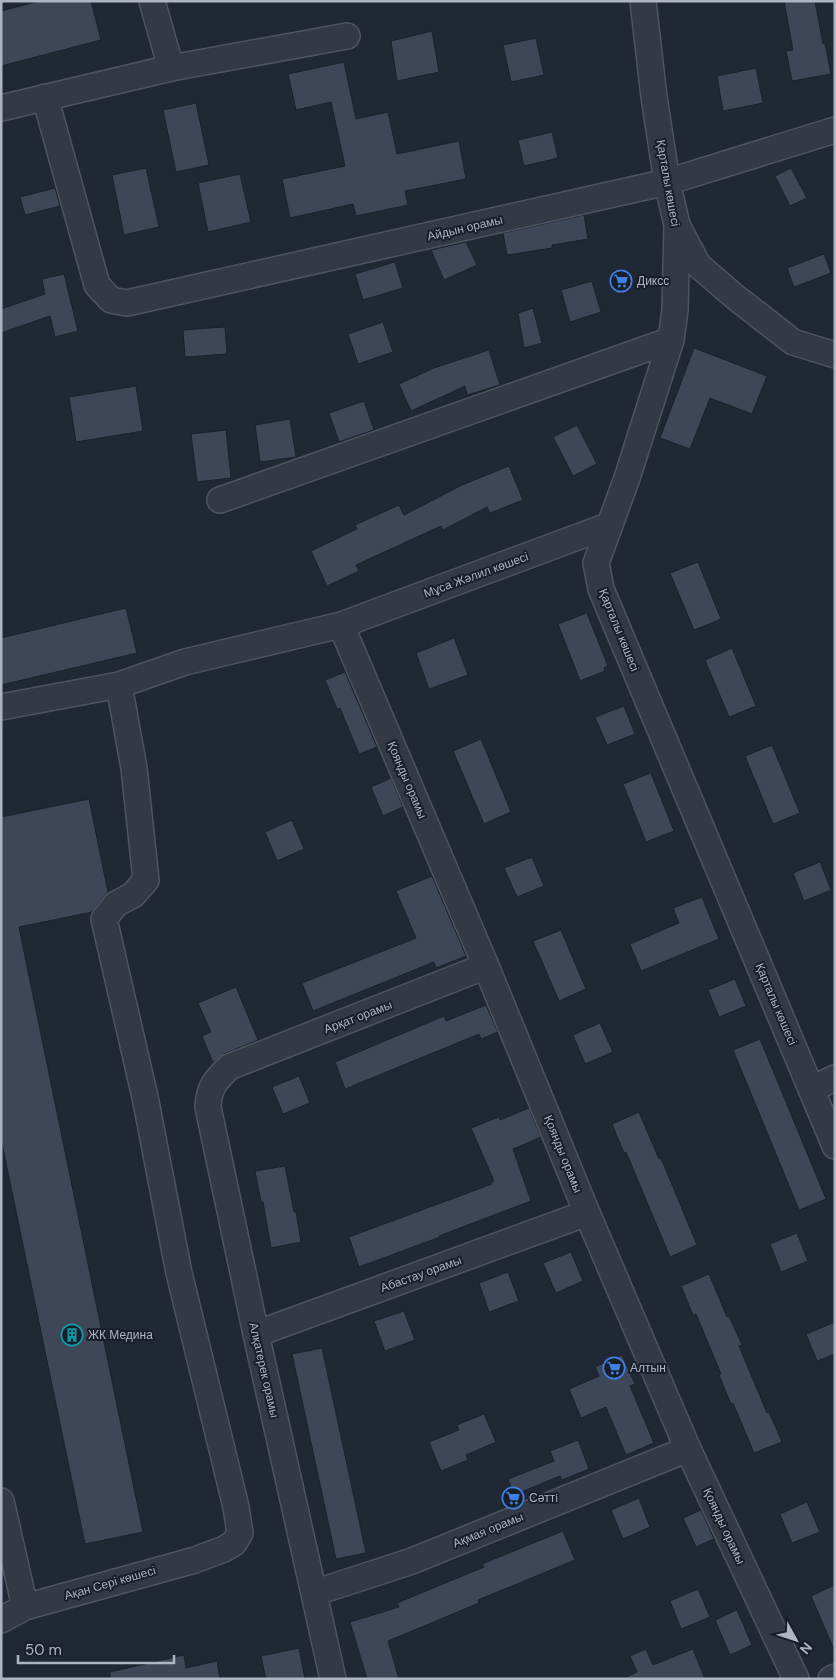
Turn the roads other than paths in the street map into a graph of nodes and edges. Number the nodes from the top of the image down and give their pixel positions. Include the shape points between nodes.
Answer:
1 (152, 1) edge
2 (643, 1) edge
3 (347, 36) dead end
4 (171, 68) junction
5 (46, 97) junction
6 (1, 108) edge
7 (835, 130) edge
8 (667, 182) junction
9 (677, 225) junction
10 (671, 340) junction
11 (835, 355) edge
12 (220, 500) dead end
13 (610, 525) junction
14 (341, 625) junction
15 (119, 685) junction
16 (1, 706) edge
17 (486, 966) junction
18 (229, 1067) joint
19 (835, 1078) edge
20 (812, 1088) junction
21 (835, 1146) edge
22 (587, 1213) junction
23 (256, 1334) junction
24 (688, 1449) junction
25 (1, 1501) edge
26 (314, 1593) junction
27 (25, 1607) junction
28 (1, 1620) edge
29 (332, 1679) edge
30 (796, 1679) edge

1 - 4 street
2 - 8 street, Қарталы көшесі
3 - 4 street
4 - 5 street
5 - 6 street
5 - 8 street, Айдын орамы via 97,285 111,300 127,303
7 - 8 street, Айдын орамы
8 - 9 street, Қарталы көшесі
9 - 10 street, Қарталы көшесі
9 - 11 street via 698,265 734,296 794,342
10 - 12 street
10 - 13 street, Қарталы көшесі
13 - 14 street, Мұса Жәлил көшесі
13 - 20 street, Қарталы көшесі via 596,563 602,590
14 - 15 street, Мұса Жәлил көшесі via 185,662
14 - 17 street, Қоянды орамы
15 - 16 street, Мұса Жәлил көшесі
15 - 27 street, Ақан Сері көшесі via 134,768 146,880 133,895 116,904 104,919 145,1097 179,1273 240,1533 234,1543 195,1560
17 - 18 street, Арқат орамы
17 - 22 street, Қоянды орамы
18 - 23 street, Алқатерек орамы via 213,1083 208,1107
19 - 20 street
20 - 21 street, Қарталы көшесі
22 - 23 street, Абастау орамы
22 - 24 street, Қоянды орамы
23 - 26 street, Алқатерек орамы
24 - 26 street, Ақмая орамы via 412,1560
24 - 30 street, Қоянды орамы
25 - 27 street
26 - 29 street, Алқатерек орамы
27 - 28 street, Ақан Сері көшесі

